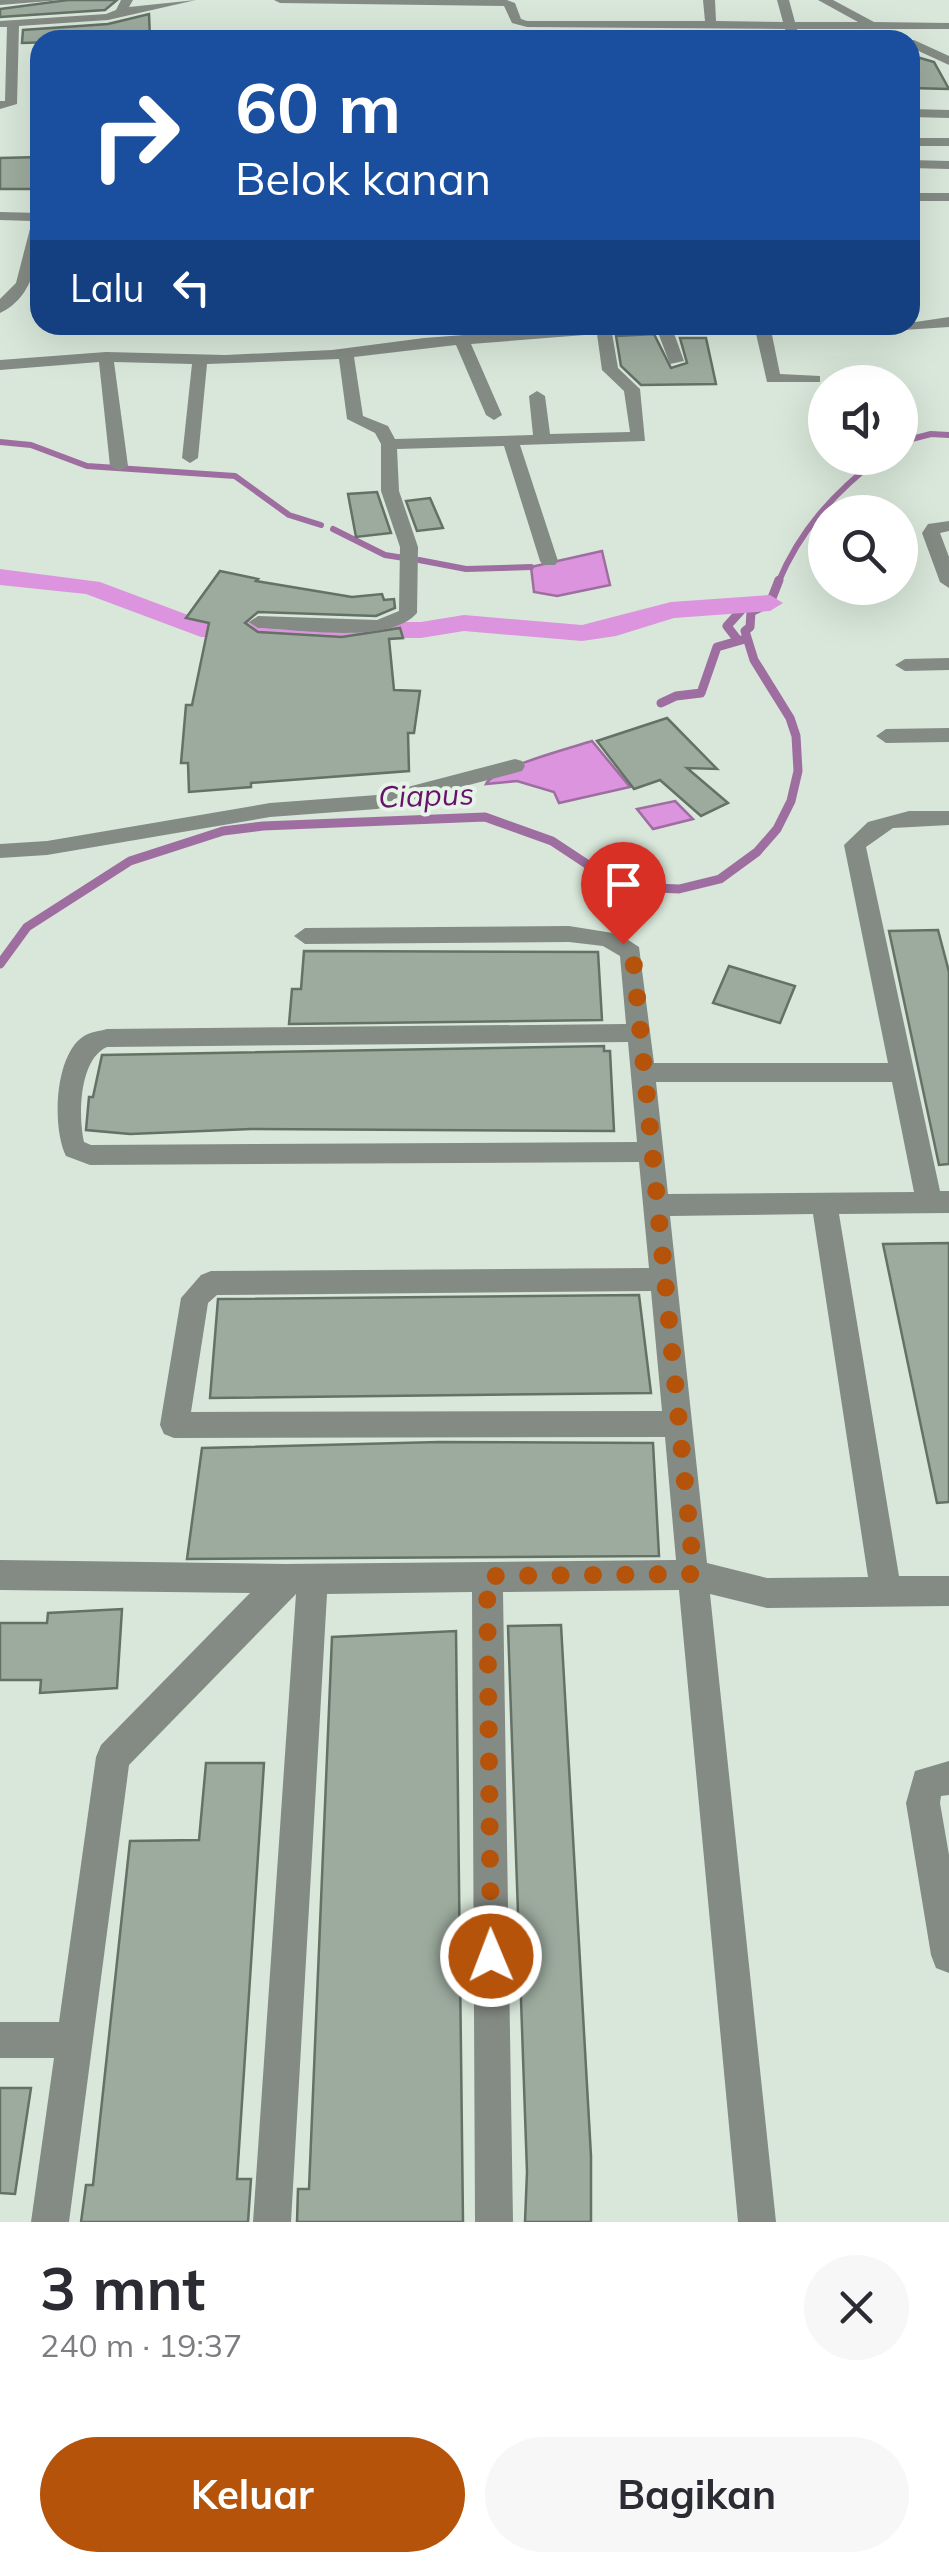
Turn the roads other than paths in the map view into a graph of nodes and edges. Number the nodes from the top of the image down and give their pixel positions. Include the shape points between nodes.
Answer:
1 (56, 0) edge
2 (190, 0) edge
3 (280, 0) edge
4 (710, 0) edge
5 (782, 0) edge
6 (824, 0) edge
7 (0, 2) edge
8 (124, 6) edge
9 (55, 22) junction
10 (7, 24) edge
11 (873, 24) junction
12 (791, 26) junction
13 (949, 26) edge
14 (56, 30) edge
15 (697, 30) edge
16 (708, 30) edge
17 (725, 30) edge
18 (792, 30) edge
19 (885, 30) edge
20 (6, 47) edge
21 (920, 47) edge
22 (948, 60) edge
23 (8, 71) edge
24 (0, 104) edge
25 (920, 113) edge
26 (949, 114) edge
27 (920, 142) edge
28 (949, 142) edge
29 (920, 164) edge
30 (949, 165) edge
31 (920, 197) edge
32 (949, 197) edge
33 (0, 216) edge
34 (30, 217) edge
35 (30, 274) edge
36 (0, 308) edge
37 (949, 322) edge
38 (920, 324) edge
39 (392, 335) edge
40 (521, 335) edge
41 (605, 335) edge
42 (666, 335) edge
43 (764, 335) edge
44 (461, 340) junction
45 (396, 346) junction
46 (346, 354) junction
47 (106, 357) junction
48 (200, 359) junction
49 (676, 360) dead end
50 (0, 364) edge
51 (808, 379) edge
52 (537, 396) dead end
53 (494, 416) dead end
54 (510, 439) junction
55 (542, 440) junction
56 (389, 444) junction
57 (190, 458) dead end
58 (119, 466) dead end
59 (949, 526) edge
60 (549, 561) dead end
61 (949, 582) edge
62 (258, 622) dead end
63 (949, 664) edge
64 (905, 665) dead end
65 (949, 735) edge
66 (886, 736) dead end
67 (515, 766) dead end
68 (949, 818) edge
69 (0, 851) edge
70 (305, 936) dead end
71 (640, 1033) junction
72 (901, 1072) junction
73 (644, 1073) junction
74 (652, 1152) junction
75 (824, 1202) junction
76 (939, 1202) edge
77 (656, 1204) junction
78 (664, 1279) junction
79 (680, 1424) junction
80 (694, 1574) junction
81 (0, 1575) edge
82 (487, 1576) junction
83 (298, 1578) junction
84 (949, 1590) edge
85 (886, 1592) junction
86 (949, 1778) edge
87 (949, 1955) edge
88 (0, 2040) edge
89 (74, 2040) junction
90 (50, 2222) edge
91 (272, 2222) edge
92 (494, 2222) edge
93 (757, 2222) edge

1 - 7 street
1 - 9 street
2 - 8 street
3 - 15 street via 505,3 518,23 575,19
4 - 16 street
5 - 12 street
6 - 11 street
8 - 9 street
9 - 10 street
9 - 14 street
10 - 20 street
11 - 12 street
11 - 13 street
11 - 19 street
12 - 17 street
12 - 18 street
20 - 23 street
21 - 22 street
23 - 24 street via 12,104
25 - 26 street
27 - 28 street
29 - 30 street
31 - 32 street
33 - 34 street
35 - 36 street
37 - 38 street
39 - 45 street
40 - 44 street
41 - 55 street via 610,370 632,389 641,433 633,439
42 - 49 street
43 - 51 street via 773,378
44 - 45 street
44 - 53 street
45 - 46 street
46 - 48 street
46 - 56 street via 355,419 382,430
47 - 48 street
47 - 50 street
47 - 58 street
48 - 57 street
52 - 55 street
54 - 55 street
54 - 56 street
54 - 60 street via 516,476
56 - 62 street via 390,490 409,547 408,613 378,626
59 - 61 street via 931,533
63 - 64 street
65 - 66 street
67 - 69 street via 377,802 270,810
68 - 72 street via 895,819 871,827 855,845
70 - 71 street via 608,939 631,953
71 - 73 street
71 - 74 street via 107,1038 85,1051 66,1129 75,1149 90,1154
72 - 73 street
72 - 76 street
73 - 74 street
74 - 77 street
75 - 76 street
75 - 77 street
75 - 85 street
77 - 78 street
78 - 79 street
78 - 79 street via 211,1282 196,1298 174,1425
79 - 80 street
80 - 82 street
80 - 85 street via 768,1593
80 - 93 street
81 - 83 street
82 - 83 street
82 - 92 street
83 - 89 street via 113,1757
83 - 91 street
84 - 85 street
86 - 87 street via 927,1783 923,1803
88 - 89 street
89 - 90 street

